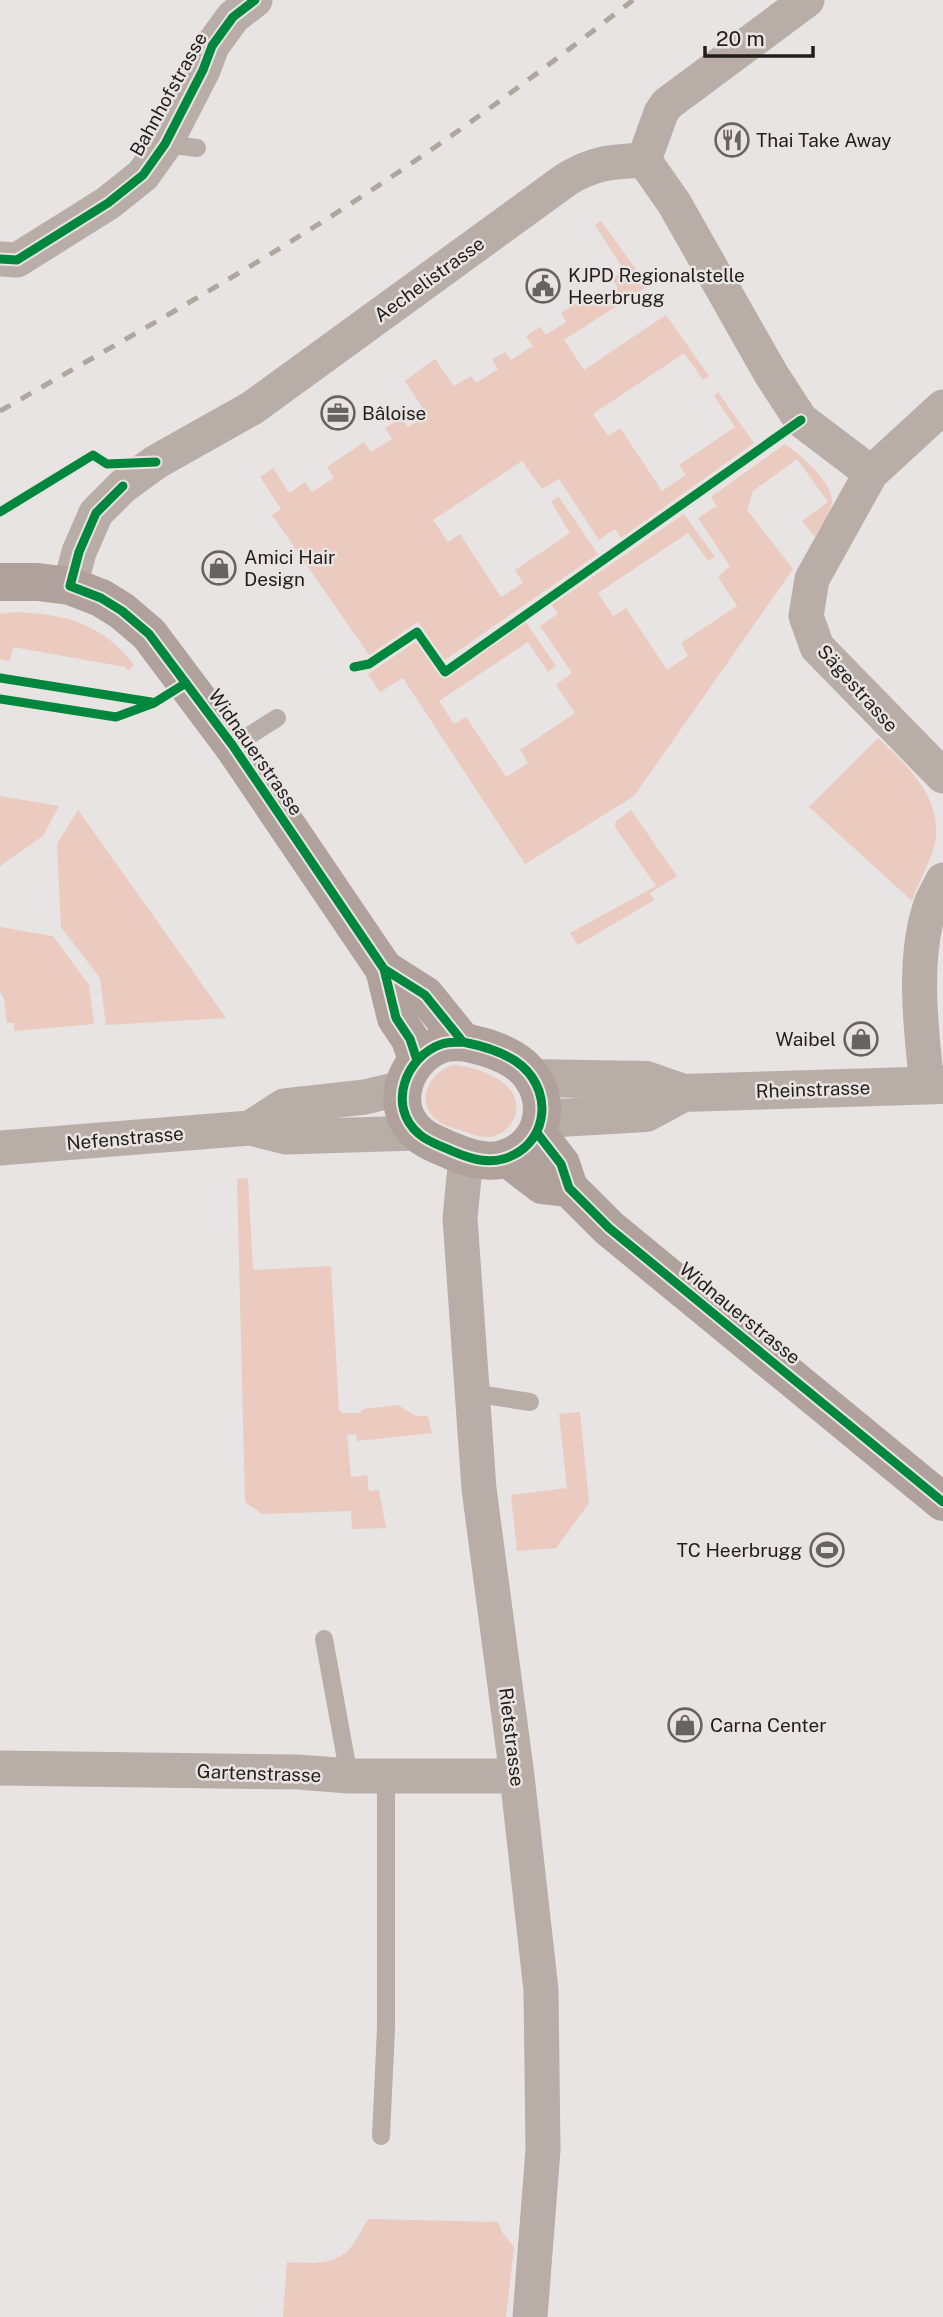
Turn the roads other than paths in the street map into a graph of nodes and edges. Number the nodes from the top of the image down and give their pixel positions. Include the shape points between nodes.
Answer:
1 (255, 0) edge
2 (807, 0) edge
3 (644, 160) junction
4 (0, 259) edge
5 (943, 407) edge
6 (871, 473) junction
7 (0, 582) edge
8 (70, 586) junction
9 (277, 718) dead end
10 (233, 746) junction
11 (943, 776) edge
12 (943, 880) edge
13 (384, 969) junction
14 (463, 1042) junction
15 (409, 1074) junction
16 (532, 1078) junction
17 (935, 1085) edge
18 (683, 1093) junction
19 (540, 1126) junction
20 (250, 1128) junction
21 (417, 1133) junction
22 (0, 1148) edge
23 (466, 1157) junction
24 (507, 1158) junction
25 (569, 1188) junction
26 (472, 1393) junction
27 (530, 1402) dead end
28 (943, 1502) edge
29 (324, 1640) dead end
30 (0, 1768) edge
31 (349, 1776) junction
32 (517, 1776) junction
33 (386, 1777) junction
34 (381, 2136) dead end
35 (530, 2317) edge

1 - 4 street, Bahnhofstrasse via 233,17 212,46 181,146 108,202 18,260
2 - 3 street via 667,104
3 - 6 street via 801,420
3 - 8 street, Aechelistrasse via 604,163 567,179 252,408 123,485 96,513
5 - 6 street, Sägestrasse
6 - 11 street, Sägestrasse via 812,579 806,616 817,647
7 - 8 main road, Widnauerstrasse
8 - 10 main road, Widnauerstrasse via 101,598 149,634
9 - 10 lane
10 - 13 main road, Widnauerstrasse
12 - 17 street via 931,905 920,989
13 - 14 main road, Widnauerstrasse via 425,995
13 - 15 main road, Widnauerstrasse via 396,1018 410,1039
14 - 15 main road via 429,1050
14 - 16 main road via 512,1058
15 - 20 street, Nefenstrasse via 365,1097 284,1106
15 - 21 main road via 402,1100
16 - 18 street, Rheinstrasse via 646,1080
16 - 19 main road via 541,1095
17 - 18 street, Rheinstrasse
18 - 19 street, Rheinstrasse via 646,1113
19 - 24 main road via 521,1151
19 - 25 main road, Widnauerstrasse
20 - 21 street, Nefenstrasse via 286,1137
20 - 22 street, Nefenstrasse
21 - 23 main road
23 - 24 main road via 482,1161
23 - 26 street, Rietstrasse via 460,1218
24 - 25 main road via 542,1185
25 - 28 main road, Widnauerstrasse via 609,1228
26 - 27 lane
26 - 32 street, Rietstrasse via 479,1489
29 - 31 lane
30 - 31 street, Gartenstrasse
31 - 33 street, Gartenstrasse
32 - 33 street, Gartenstrasse
32 - 35 street, Rietstrasse via 541,1990 543,2150
33 - 34 lane

